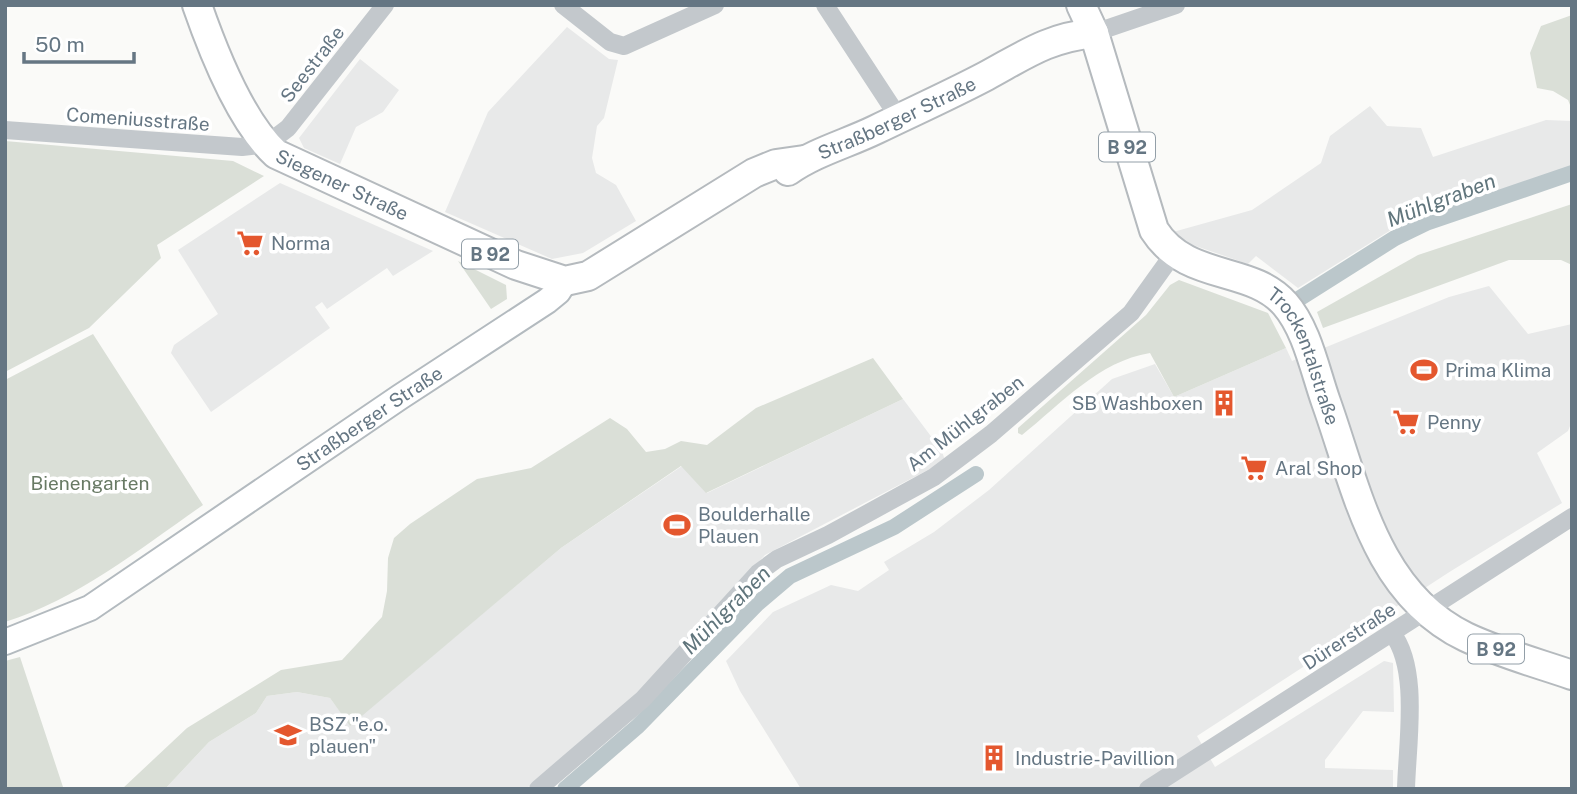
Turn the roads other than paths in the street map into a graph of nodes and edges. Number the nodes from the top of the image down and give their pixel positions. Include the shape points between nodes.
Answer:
1 (197, 5) edge
2 (385, 5) edge
3 (563, 5) edge
4 (715, 5) edge
5 (825, 5) edge
6 (1081, 5) edge
7 (1176, 5) edge
8 (1094, 33) junction
9 (899, 118) junction
10 (5, 130) edge
11 (267, 145) junction
12 (1174, 253) junction
13 (565, 281) junction
14 (1572, 517) edge
15 (1426, 611) junction
16 (1392, 633) junction
17 (5, 642) edge
18 (1572, 675) edge
19 (538, 789) edge
20 (1148, 789) edge
21 (1406, 789) edge

1 - 11 main road, Siegener Straße / B 92 via 227,79
2 - 11 street, Seestraße via 288,128
3 - 4 street via 610,42 624,46
5 - 9 street
6 - 8 main road, Trockentalstraße / B 92
7 - 8 street, Straßberger Straße
8 - 9 main road, Straßberger Straße via 1065,54 988,75
8 - 12 main road, Trockentalstraße / B 92 via 1154,230
9 - 13 main road, Straßberger Straße via 804,160 765,167 588,276
10 - 11 street, Comeniusstraße
11 - 13 main road, Siegener Straße / B 92 via 310,173 516,265
12 - 15 main road, Trockentalstraße / B 92 via 1264,290 1285,304 1305,342 1373,533 1397,581
12 - 19 street, Am Mühlgraben via 1131,313 991,435 934,477 758,573 643,699
13 - 17 main road, Straßberger Straße via 547,301 90,608
14 - 15 street, Dürerstraße
15 - 16 street, Dürerstraße
15 - 18 main road, Trockentalstraße / B 92 via 1465,637
16 - 20 street, Dürerstraße
16 - 21 street via 1403,647 1408,678

